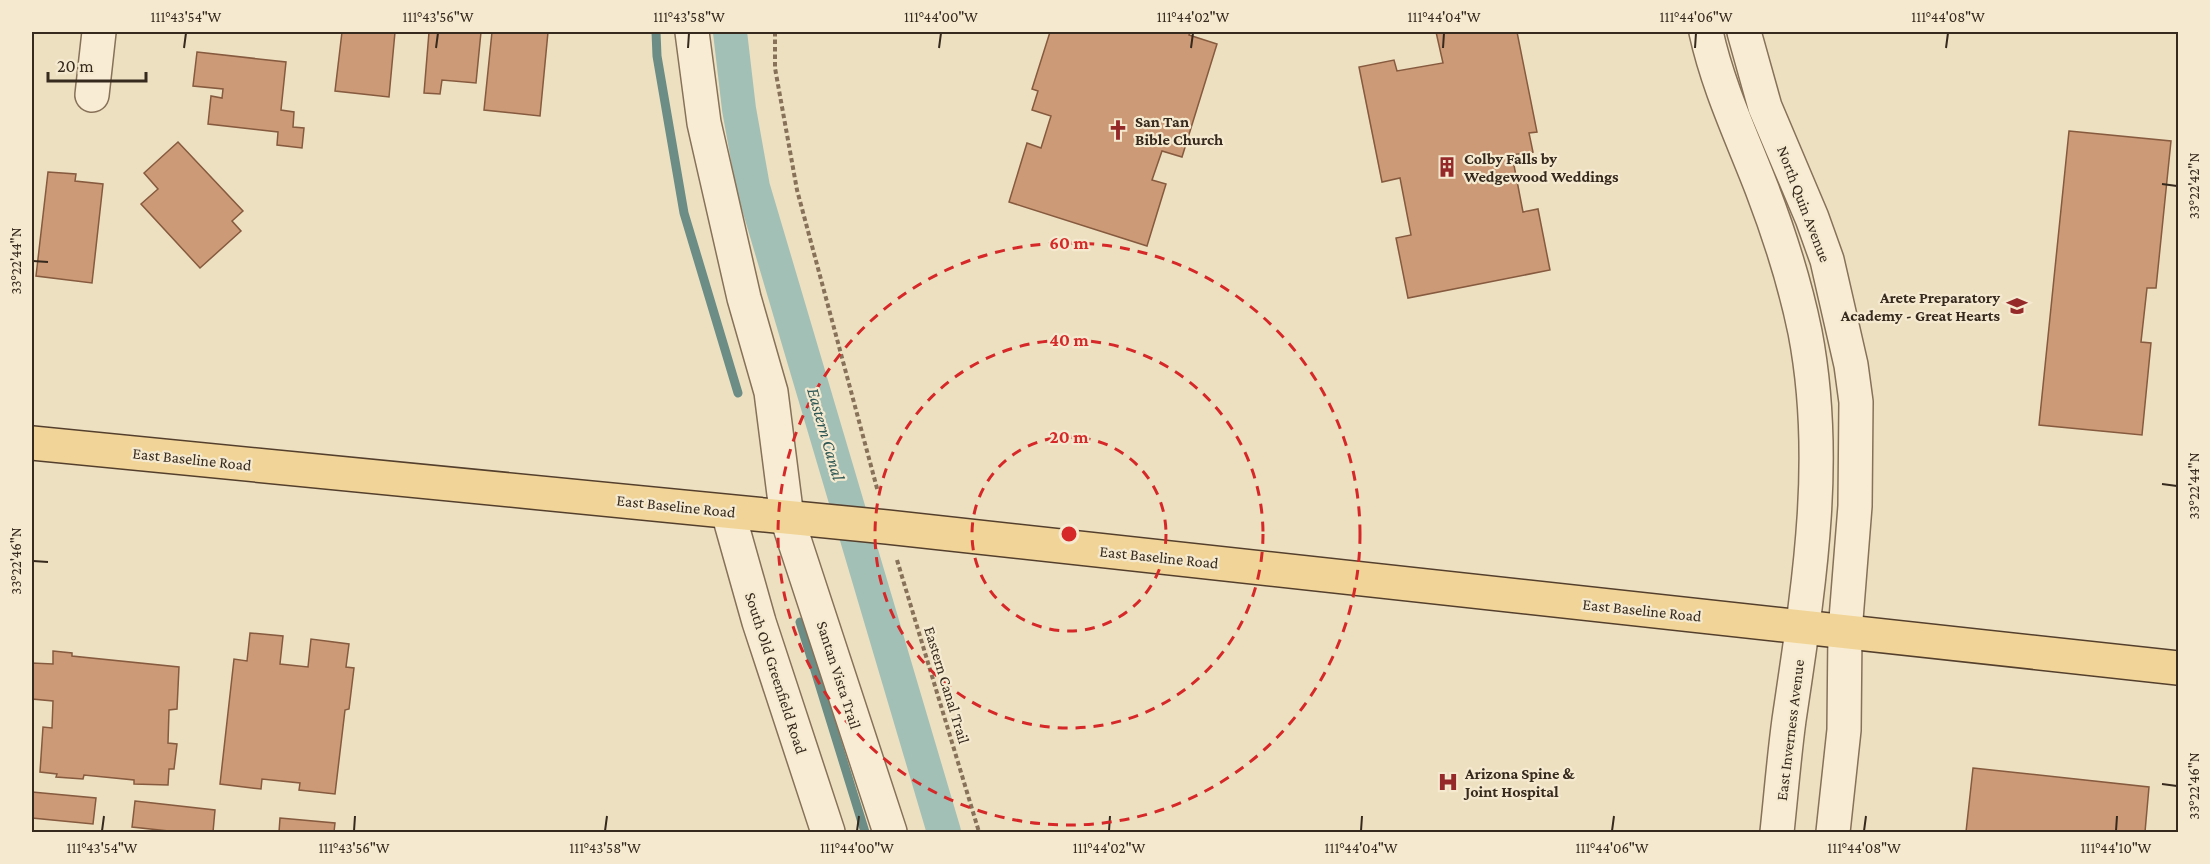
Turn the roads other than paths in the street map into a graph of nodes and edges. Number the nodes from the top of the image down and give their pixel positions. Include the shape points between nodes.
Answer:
1 (99, 32) edge
2 (692, 32) edge
3 (1706, 32) edge
4 (1744, 32) edge
5 (92, 95) dead end
6 (1840, 314) junction
7 (1802, 319) junction
8 (32, 443) edge
9 (728, 512) junction
10 (796, 518) junction
11 (1804, 627) junction
12 (1845, 632) junction
13 (2178, 668) edge
14 (828, 832) edge
15 (890, 832) edge
16 (1777, 832) edge
17 (1833, 832) edge

1 - 5 street
2 - 10 street, Santan Vista Trail via 704,123 744,298 771,392
3 - 7 street, North Quin Avenue via 1731,116 1780,236
4 - 6 street, North Quin Avenue via 1764,107 1812,218
6 - 7 street
6 - 12 street, North Quin Avenue via 1856,402 1855,506
7 - 11 street, North Quin Avenue via 1817,439 1817,494
8 - 9 main road, East Baseline Road
9 - 10 main road, East Baseline Road
9 - 14 street, South Old Greenfield Road via 759,622
10 - 11 main road, East Baseline Road via 890,535
10 - 15 street, Santan Vista Trail
11 - 12 main road, East Baseline Road
11 - 16 street, East Inverness Avenue
12 - 13 main road, East Baseline Road
12 - 17 street via 1844,730

